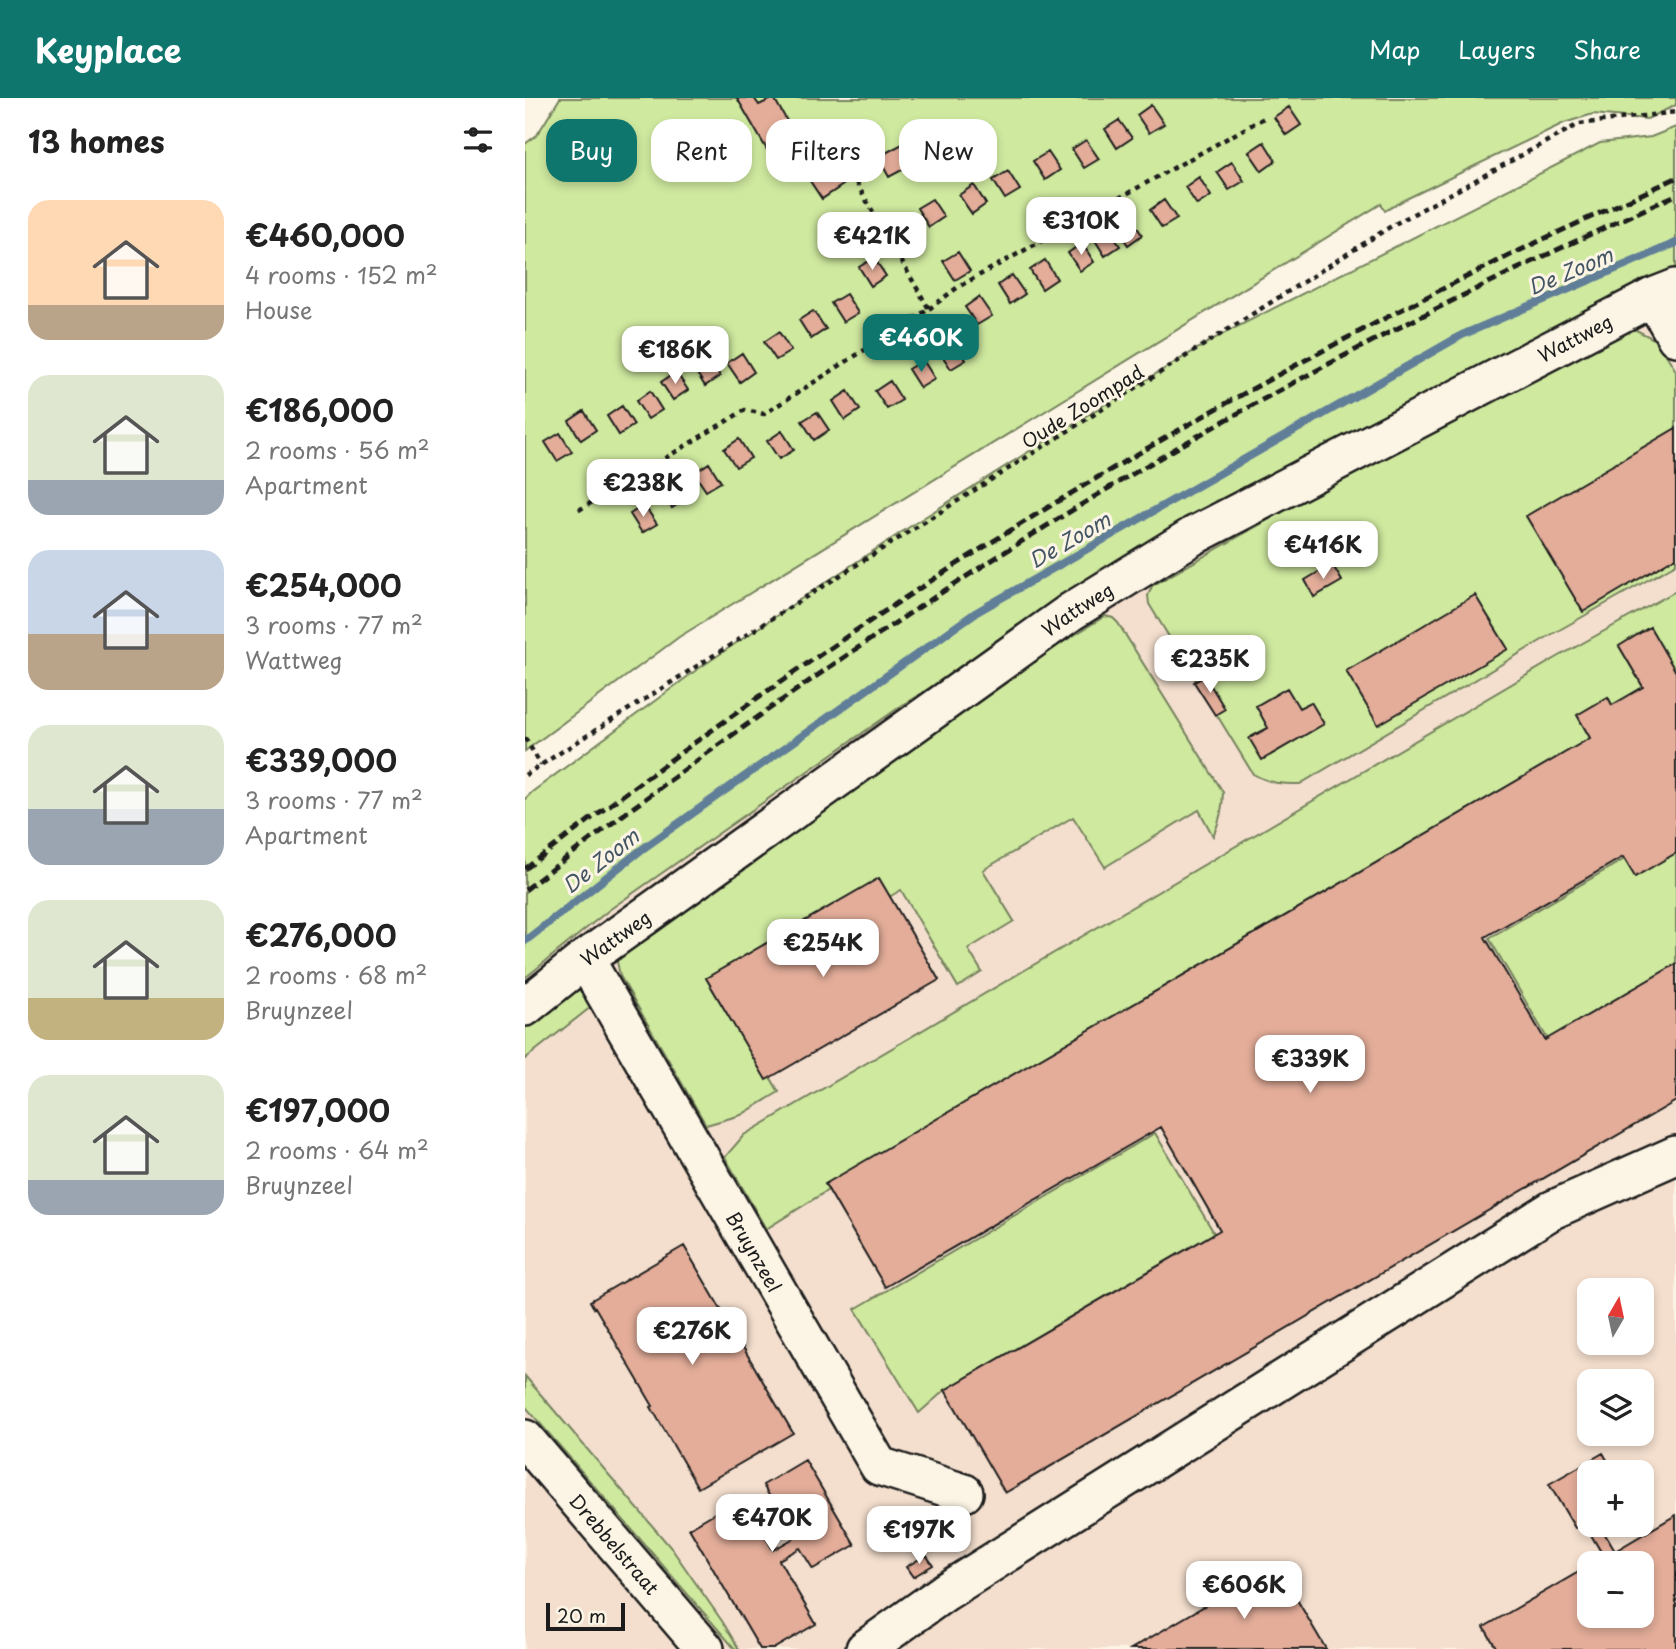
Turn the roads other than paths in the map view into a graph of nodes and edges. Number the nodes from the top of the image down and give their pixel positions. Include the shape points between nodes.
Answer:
1 (1665, 293) edge
2 (1676, 337) edge
3 (585, 959) junction
4 (525, 1007) edge
5 (1676, 1155) edge
6 (525, 1439) edge
7 (964, 1493) dead end
8 (705, 1649) edge
9 (865, 1649) edge

1 - 2 street
1 - 3 street, Wattweg via 1193,537 1072,611
3 - 4 street, Wattweg
3 - 7 street, Bruynzeel via 879,1466
5 - 9 street via 1552,1210 945,1592
6 - 8 street, Drebbelstraat

